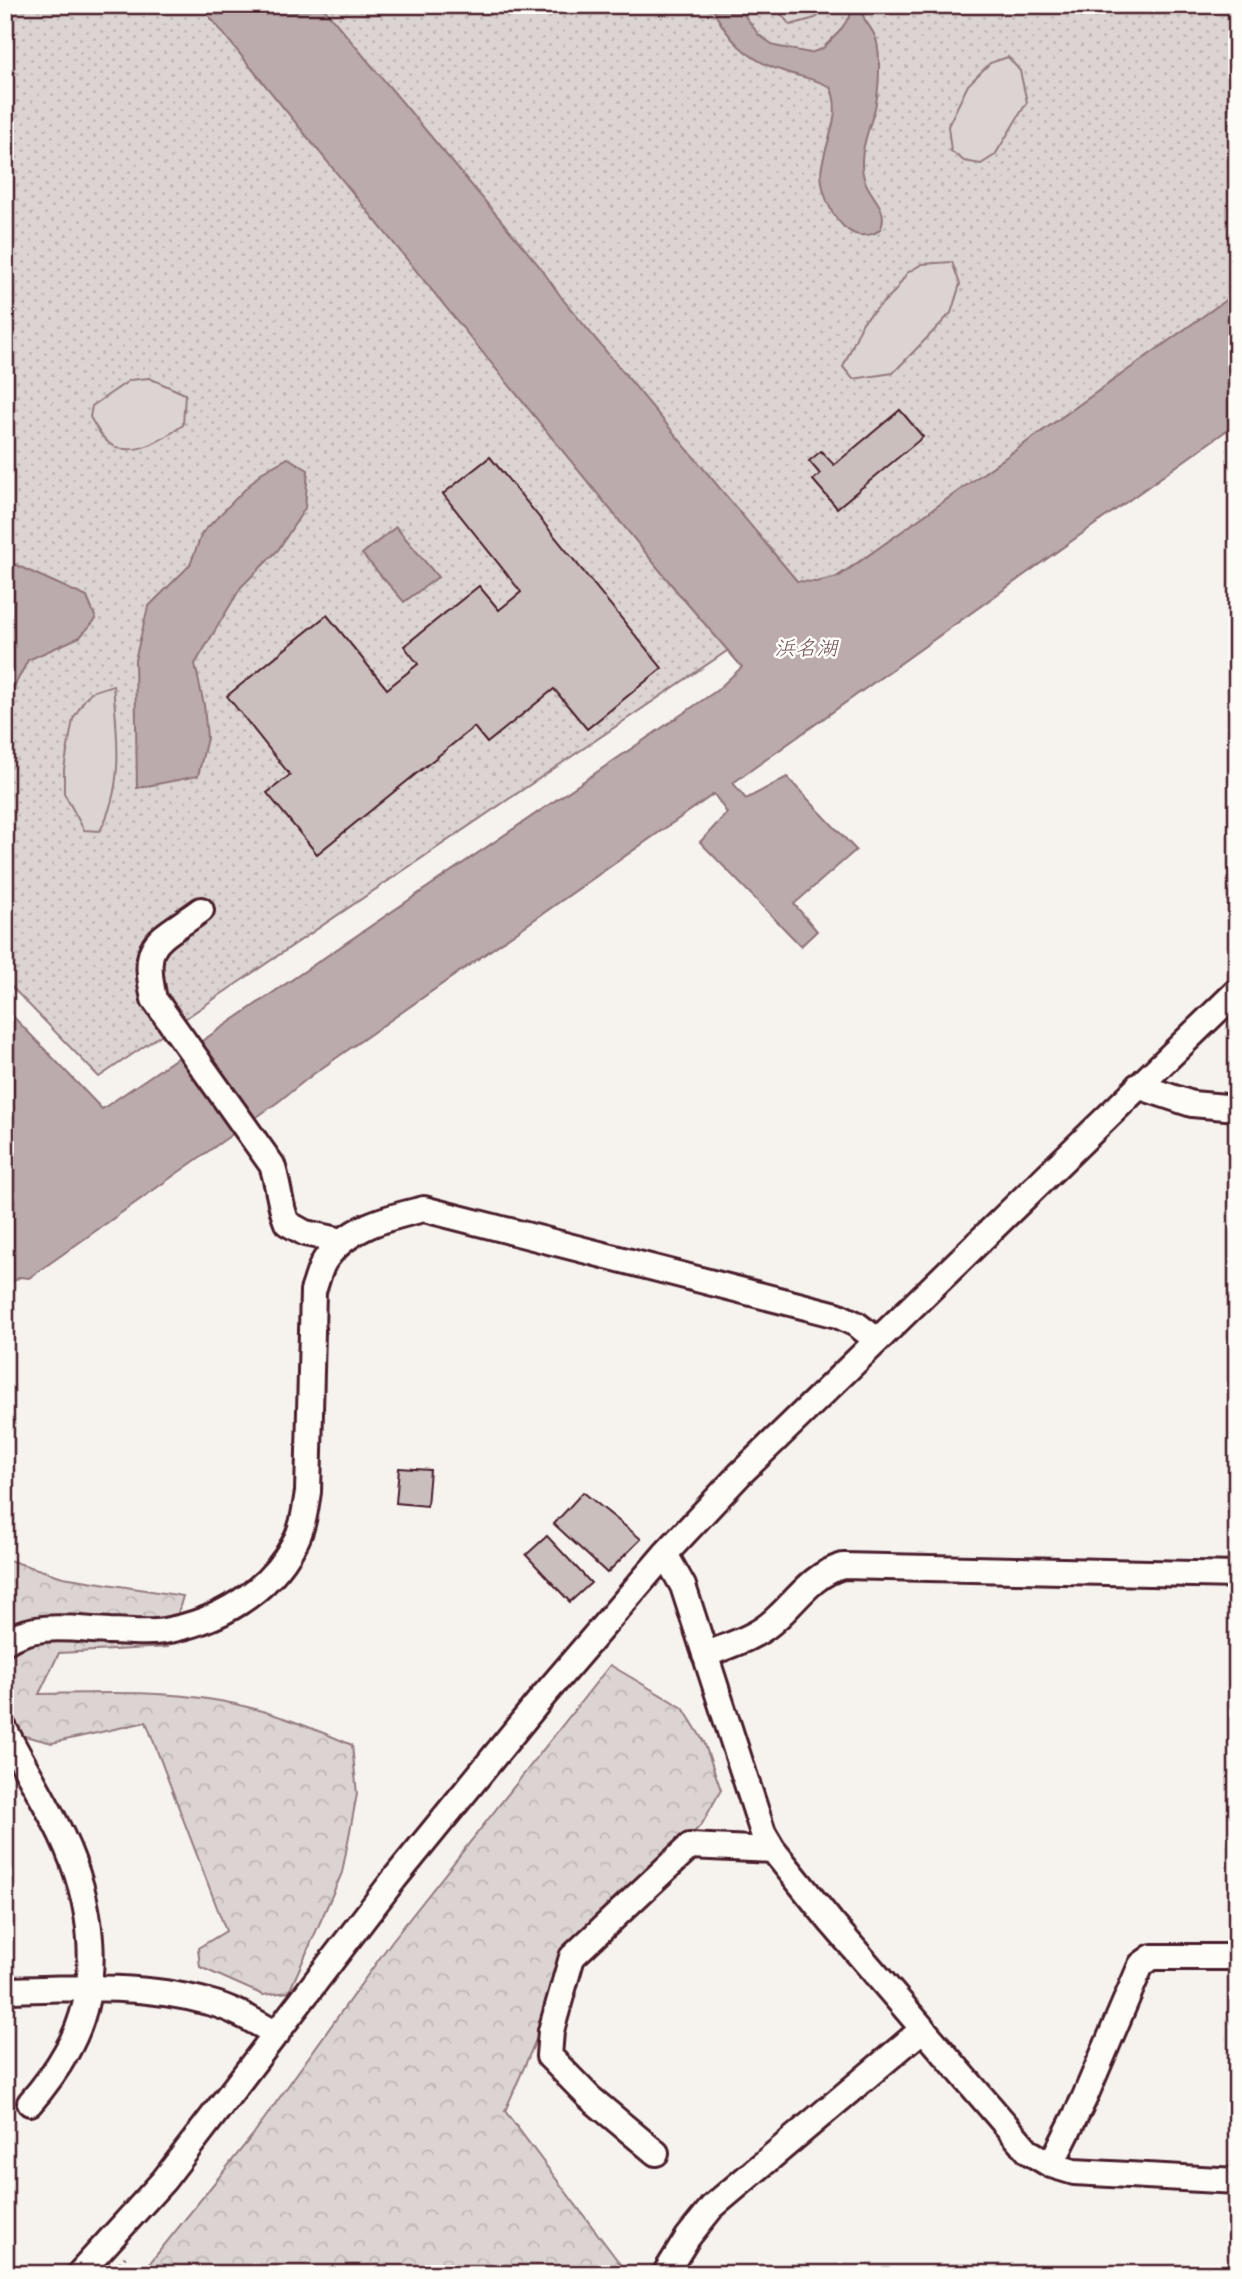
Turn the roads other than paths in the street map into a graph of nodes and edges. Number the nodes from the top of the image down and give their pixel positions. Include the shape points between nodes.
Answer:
1 (201, 911) dead end
2 (1237, 991) edge
3 (1138, 1086) junction
4 (1237, 1108) edge
5 (343, 1241) junction
6 (877, 1340) junction
7 (665, 1554) junction
8 (1237, 1575) edge
9 (5, 1642) edge
10 (705, 1655) junction
11 (5, 1730) edge
12 (773, 1850) junction
13 (1237, 1957) edge
14 (87, 1988) junction
15 (8, 1990) dead end
16 (923, 2029) junction
17 (277, 2034) junction
18 (30, 2104) dead end
19 (656, 2152) dead end
20 (1051, 2165) junction
21 (1237, 2181) edge
22 (79, 2274) edge
23 (665, 2274) edge

1 - 5 street via 154,944 149,960 154,999 272,1165 287,1223 305,1233
2 - 3 street
3 - 4 street via 1192,1104
3 - 6 street
5 - 6 street via 385,1218 424,1209 837,1315
5 - 9 street via 324,1262 313,1291 304,1517 295,1543 266,1582 234,1606 163,1631 51,1629 27,1631
6 - 7 street
7 - 10 street via 683,1586
7 - 17 street via 413,1856
8 - 10 street via 843,1566 815,1578 769,1625
10 - 12 street via 763,1833
11 - 14 street via 62,1835 81,1885 92,1963
12 - 16 street
12 - 19 street via 690,1846 572,1957 551,2031 549,2056 589,2097
13 - 20 street via 1152,1957 1141,1965
14 - 15 street
14 - 17 street via 131,1989 211,2002
14 - 18 street via 68,2049
16 - 20 street via 1029,2152
16 - 23 street via 712,2207
17 - 22 street via 164,2180
20 - 21 street via 1074,2172

